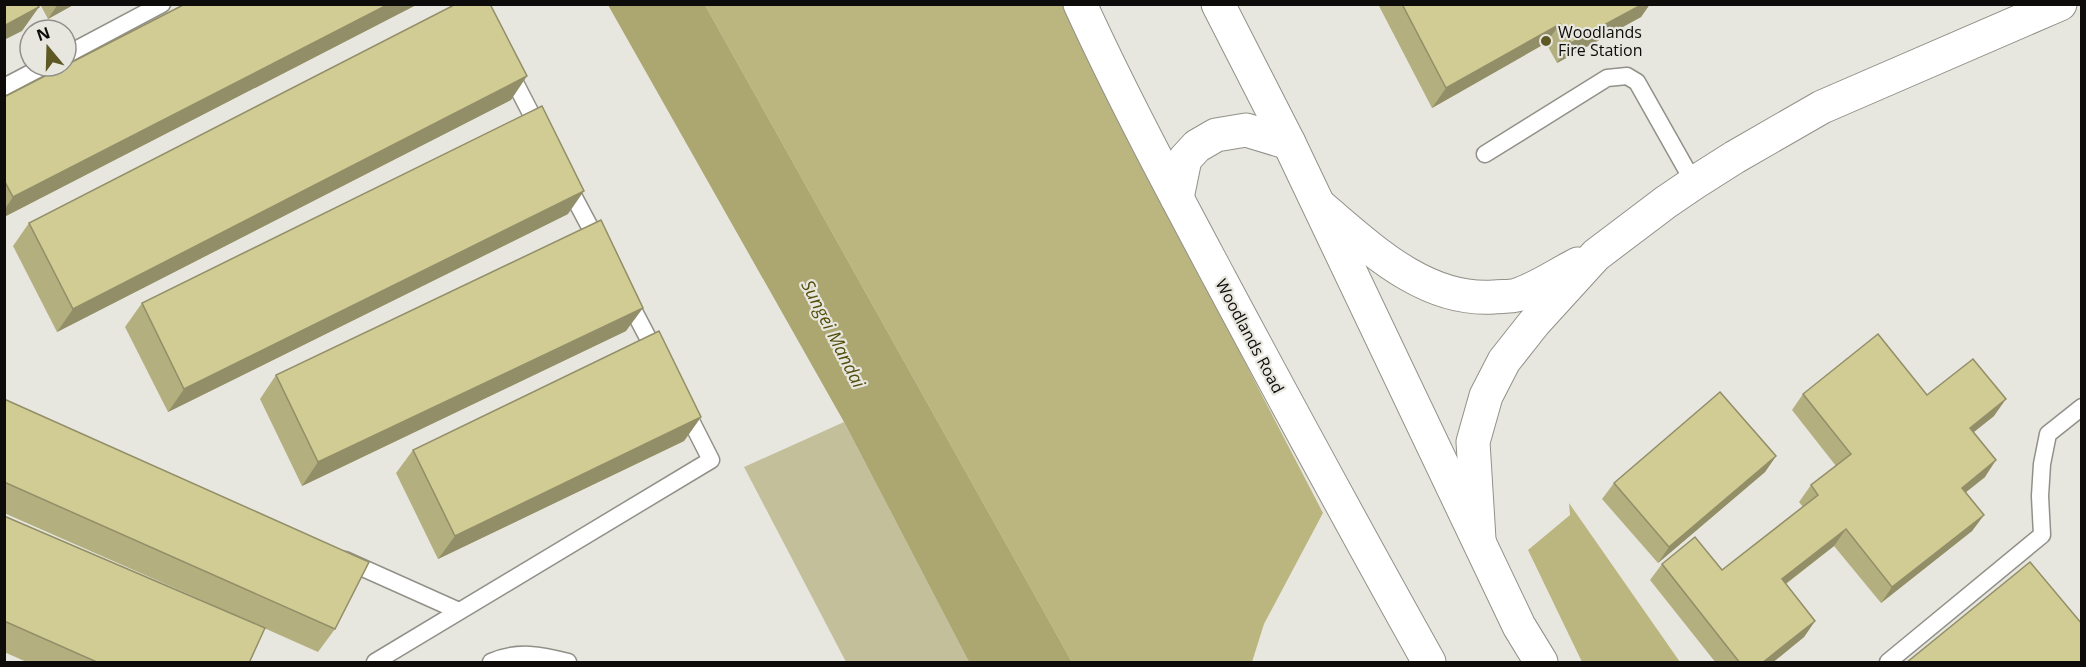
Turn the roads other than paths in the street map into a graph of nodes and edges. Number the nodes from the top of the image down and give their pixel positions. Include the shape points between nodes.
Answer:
1 (162, 4) edge
2 (1080, 4) edge
3 (1218, 4) edge
4 (2060, 4) edge
5 (78, 49) edge
6 (502, 57) edge
7 (21, 78) edge
8 (4, 87) edge
9 (546, 142) edge
10 (1289, 142) junction
11 (1485, 154) dead end
12 (562, 174) edge
13 (1694, 183) junction
14 (1177, 198) junction
15 (1320, 206) junction
16 (1596, 255) junction
17 (606, 259) edge
18 (617, 280) edge
19 (662, 365) edge
20 (678, 396) edge
21 (2082, 407) edge
22 (1479, 539) junction
23 (329, 552) edge
24 (459, 611) junction
25 (375, 663) edge
26 (491, 663) edge
27 (568, 663) edge
28 (1429, 663) edge
29 (1541, 663) edge
30 (1888, 663) edge

1 - 5 lane
2 - 14 main road, Woodlands Road via 1116,84
3 - 10 main road
4 - 13 main road via 1822,106
6 - 9 lane
7 - 8 lane
10 - 14 main road via 1246,130 1216,135 1185,159
10 - 15 main road
11 - 13 lane via 1607,78 1627,76 1636,82
12 - 17 lane
13 - 16 main road
14 - 28 main road, Woodlands Road
15 - 16 main road via 1382,258 1449,293 1484,298 1515,295
15 - 22 main road
16 - 22 main road via 1504,361 1486,396 1473,442
18 - 19 lane
20 - 24 lane via 711,460
21 - 30 lane via 2048,434 2042,464 2042,535
22 - 29 main road
23 - 24 lane
24 - 25 lane
26 - 27 lane via 503,657 537,654

